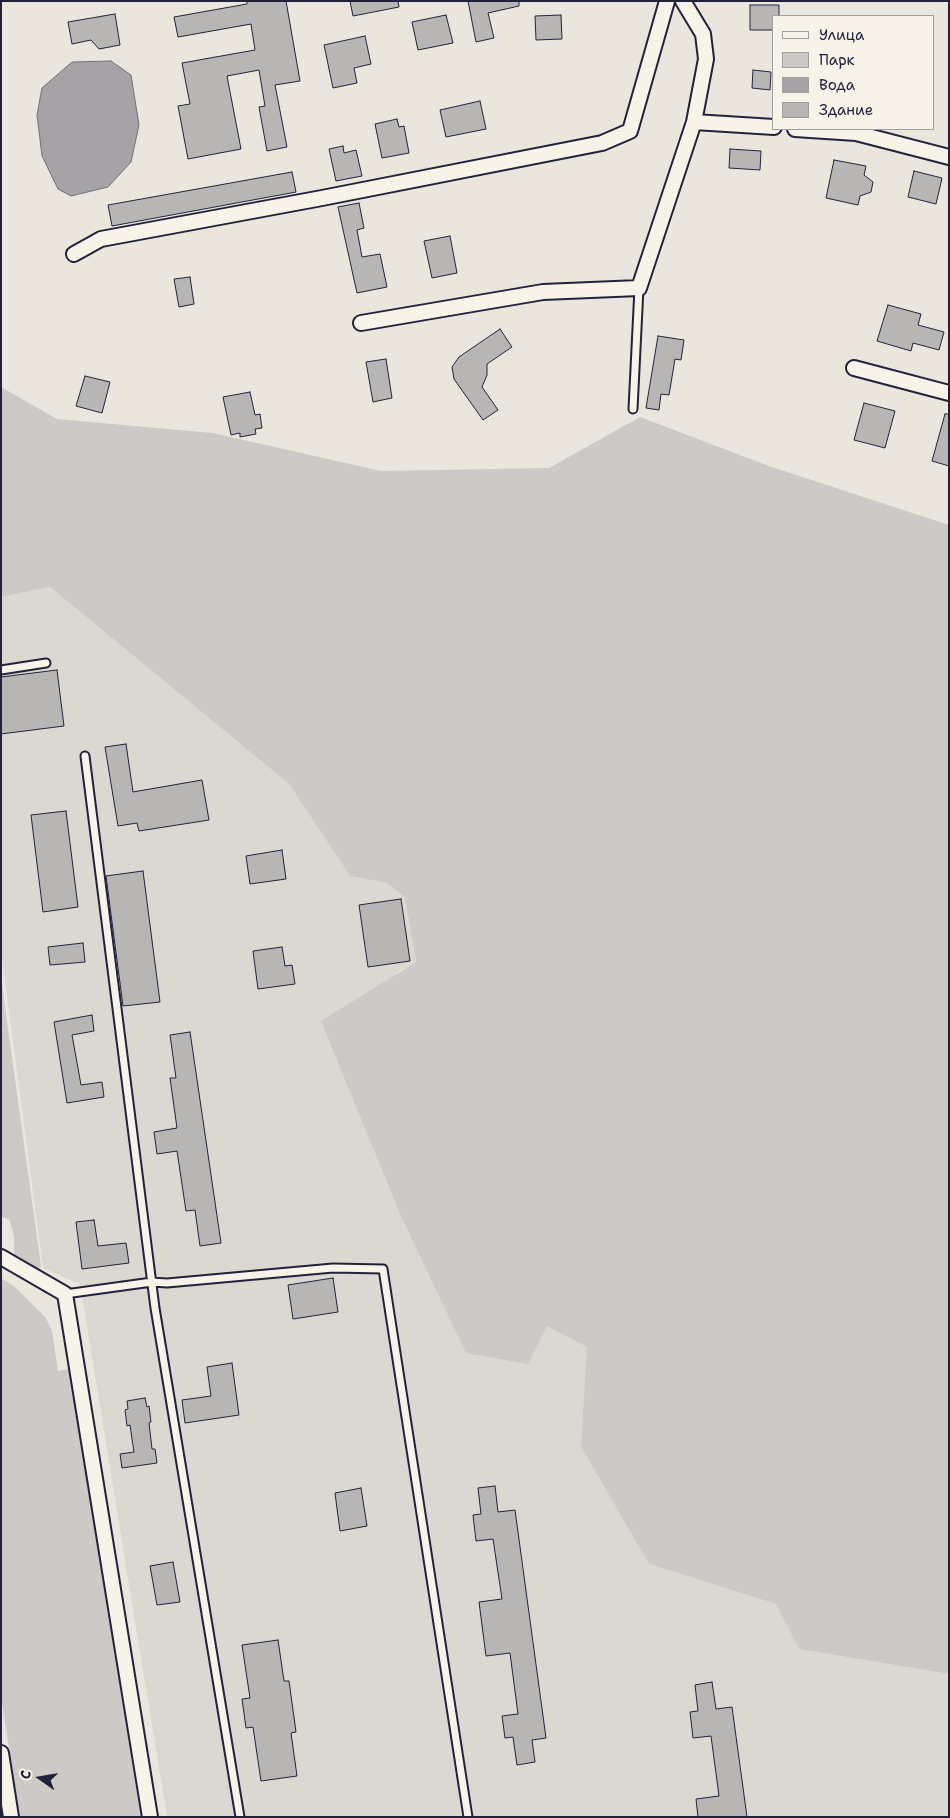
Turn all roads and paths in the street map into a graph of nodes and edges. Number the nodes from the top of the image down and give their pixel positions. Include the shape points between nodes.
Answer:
1 (667, 1) edge
2 (682, 1) edge
3 (694, 122) junction
4 (772, 127) edge
5 (810, 130) edge
6 (949, 157) edge
7 (74, 254) dead end
8 (639, 288) junction
9 (361, 323) dead end
10 (854, 368) dead end
11 (949, 393) edge
12 (633, 409) dead end
13 (46, 663) dead end
14 (1, 670) edge
15 (85, 756) dead end
16 (1, 1257) edge
17 (152, 1282) junction
18 (65, 1294) junction
19 (1, 1753) edge
20 (11, 1817) edge
21 (150, 1817) edge
22 (240, 1817) edge
23 (468, 1817) edge

1 - 7 street via 630,131 602,143 101,239
2 - 3 street via 703,34 706,58
3 - 4 street
3 - 8 street
5 - 6 street via 856,133
8 - 9 street via 543,292
8 - 12 lane
10 - 11 street
13 - 14 lane
15 - 17 lane
16 - 18 street
17 - 18 lane
17 - 22 lane
17 - 23 lane via 333,1268 383,1269
18 - 21 street
19 - 20 street

